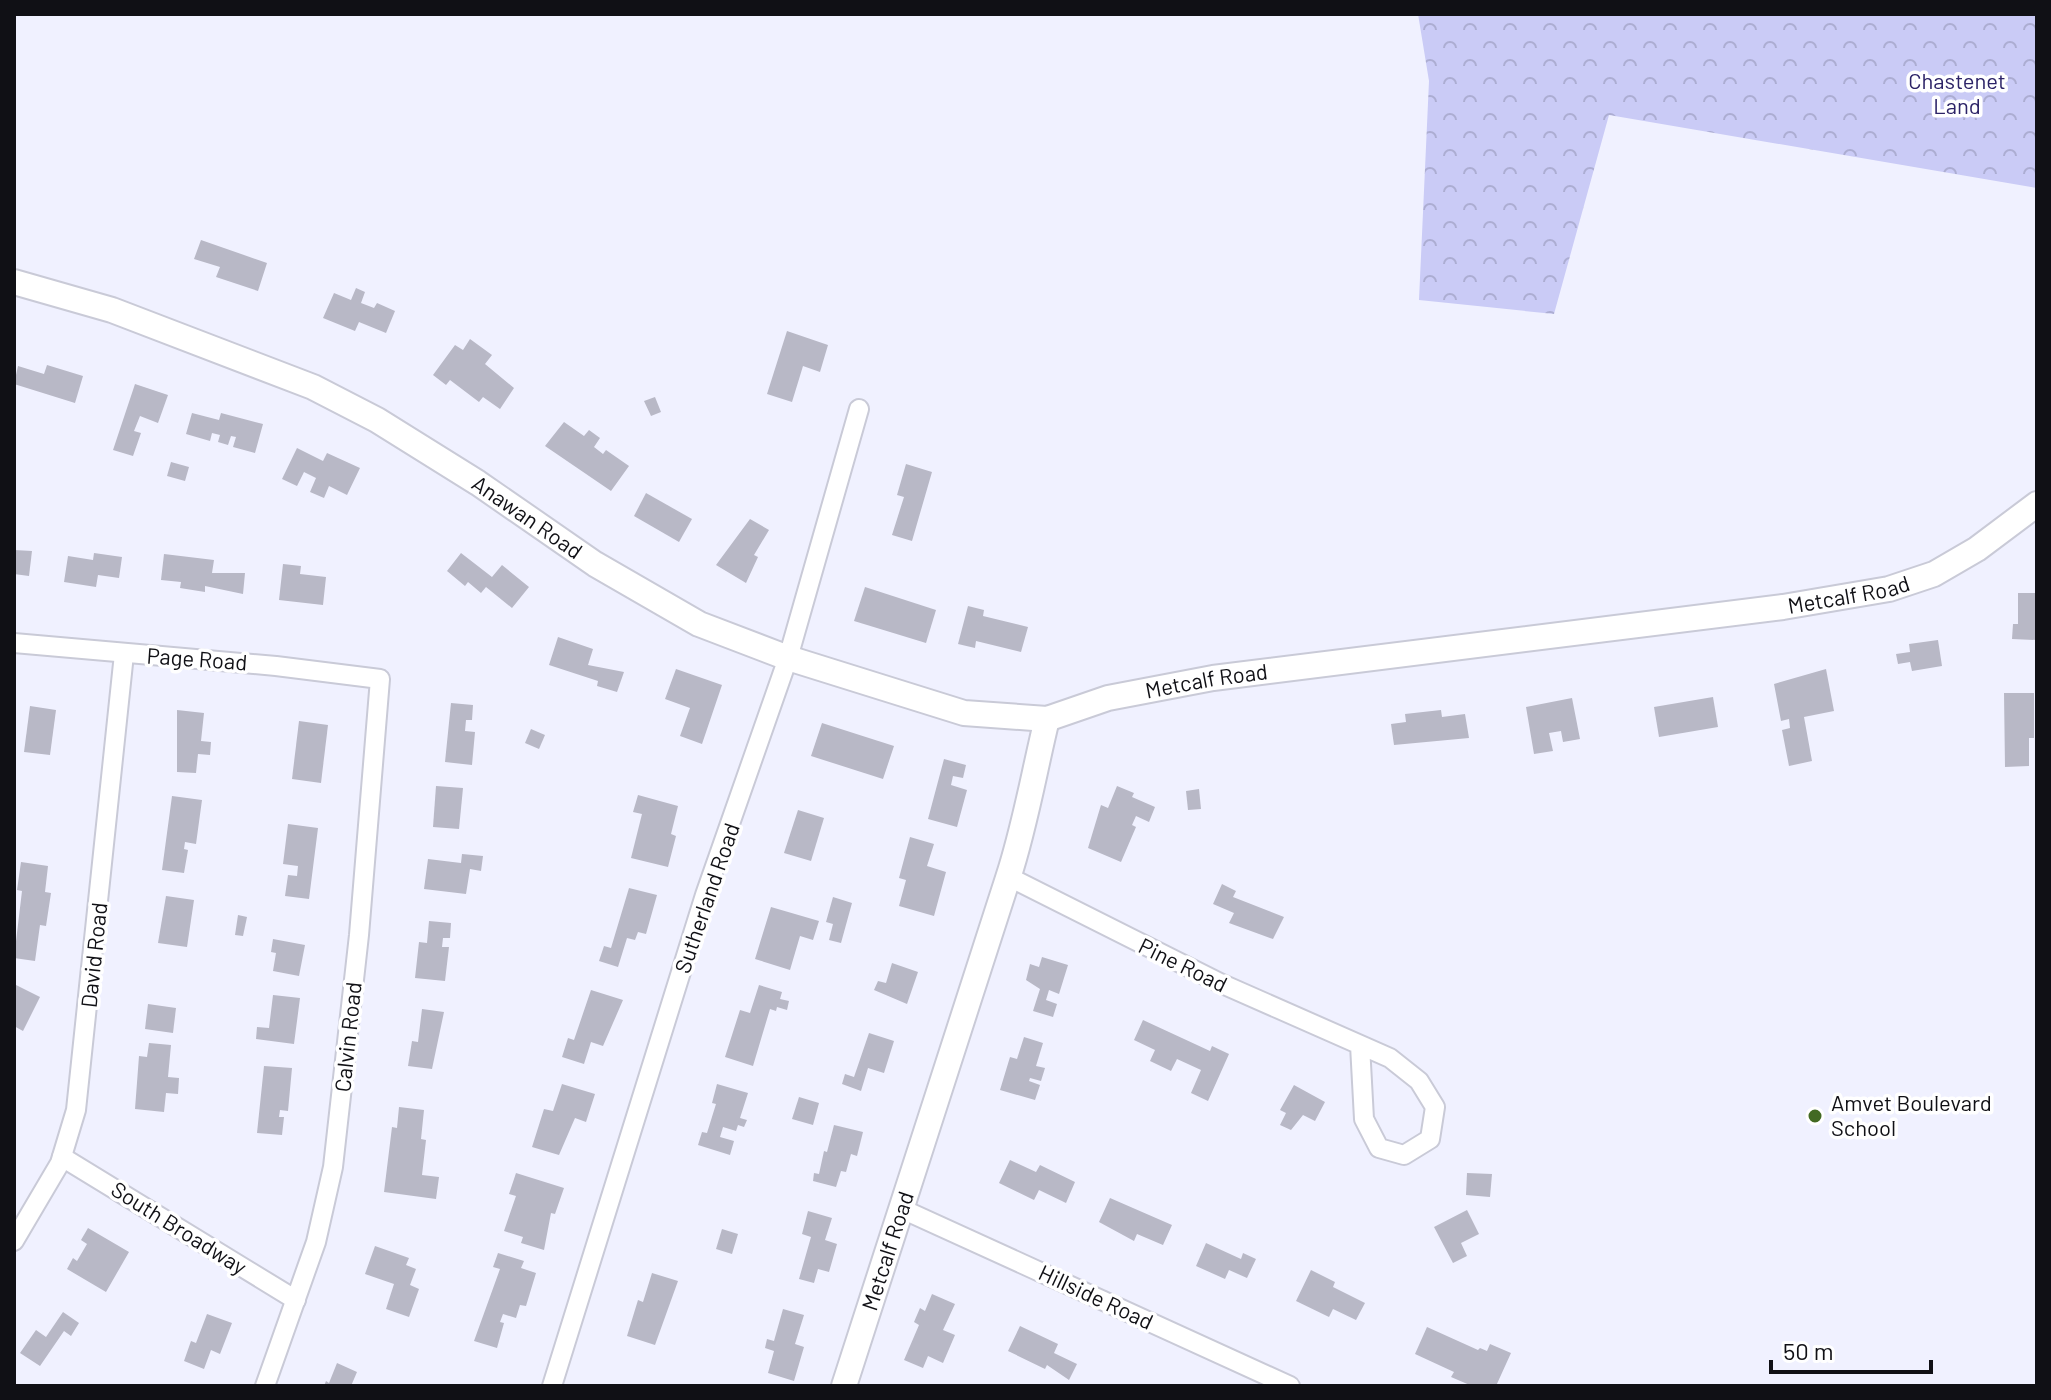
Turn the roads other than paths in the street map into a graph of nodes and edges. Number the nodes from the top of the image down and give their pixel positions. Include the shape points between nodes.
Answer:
1 (14, 282) edge
2 (859, 409) dead end
3 (2037, 504) edge
4 (14, 643) edge
5 (124, 654) junction
6 (788, 658) junction
7 (380, 679) joint
8 (1047, 719) junction
9 (1009, 877) junction
10 (1360, 1045) junction
11 (62, 1157) junction
12 (902, 1209) junction
13 (14, 1241) edge
14 (296, 1300) junction
15 (1264, 1381) edge
16 (265, 1386) edge
17 (552, 1386) edge
18 (844, 1386) edge
19 (1290, 1386) edge

1 - 6 street, Anawan Road via 112,310 313,387 448,463 649,597 699,624
2 - 6 street, Sutherland Road
3 - 8 street, Metcalf Road via 1945,568 1889,589 1783,607 1213,678 1108,698
4 - 5 street, Page Road
5 - 7 street, Page Road
5 - 11 street, David Road via 87,1030 76,1110
6 - 8 street, Anawan Road via 964,713
6 - 17 street, Sutherland Road via 705,895
7 - 14 street, Calvin Road via 335,1152 316,1242
8 - 9 street, Metcalf Road
9 - 10 street, Pine Road via 1193,970
9 - 12 street, Metcalf Road
10 - 10 street, Pine Road via 1390,1058 1419,1081 1435,1107 1430,1139 1404,1155 1379,1148 1364,1119
11 - 13 street, David Road
11 - 14 street, South Broadway
12 - 15 street, Hillside Road
12 - 18 street, Metcalf Road
14 - 16 street, Calvin Road
15 - 19 street, Hillside Road

